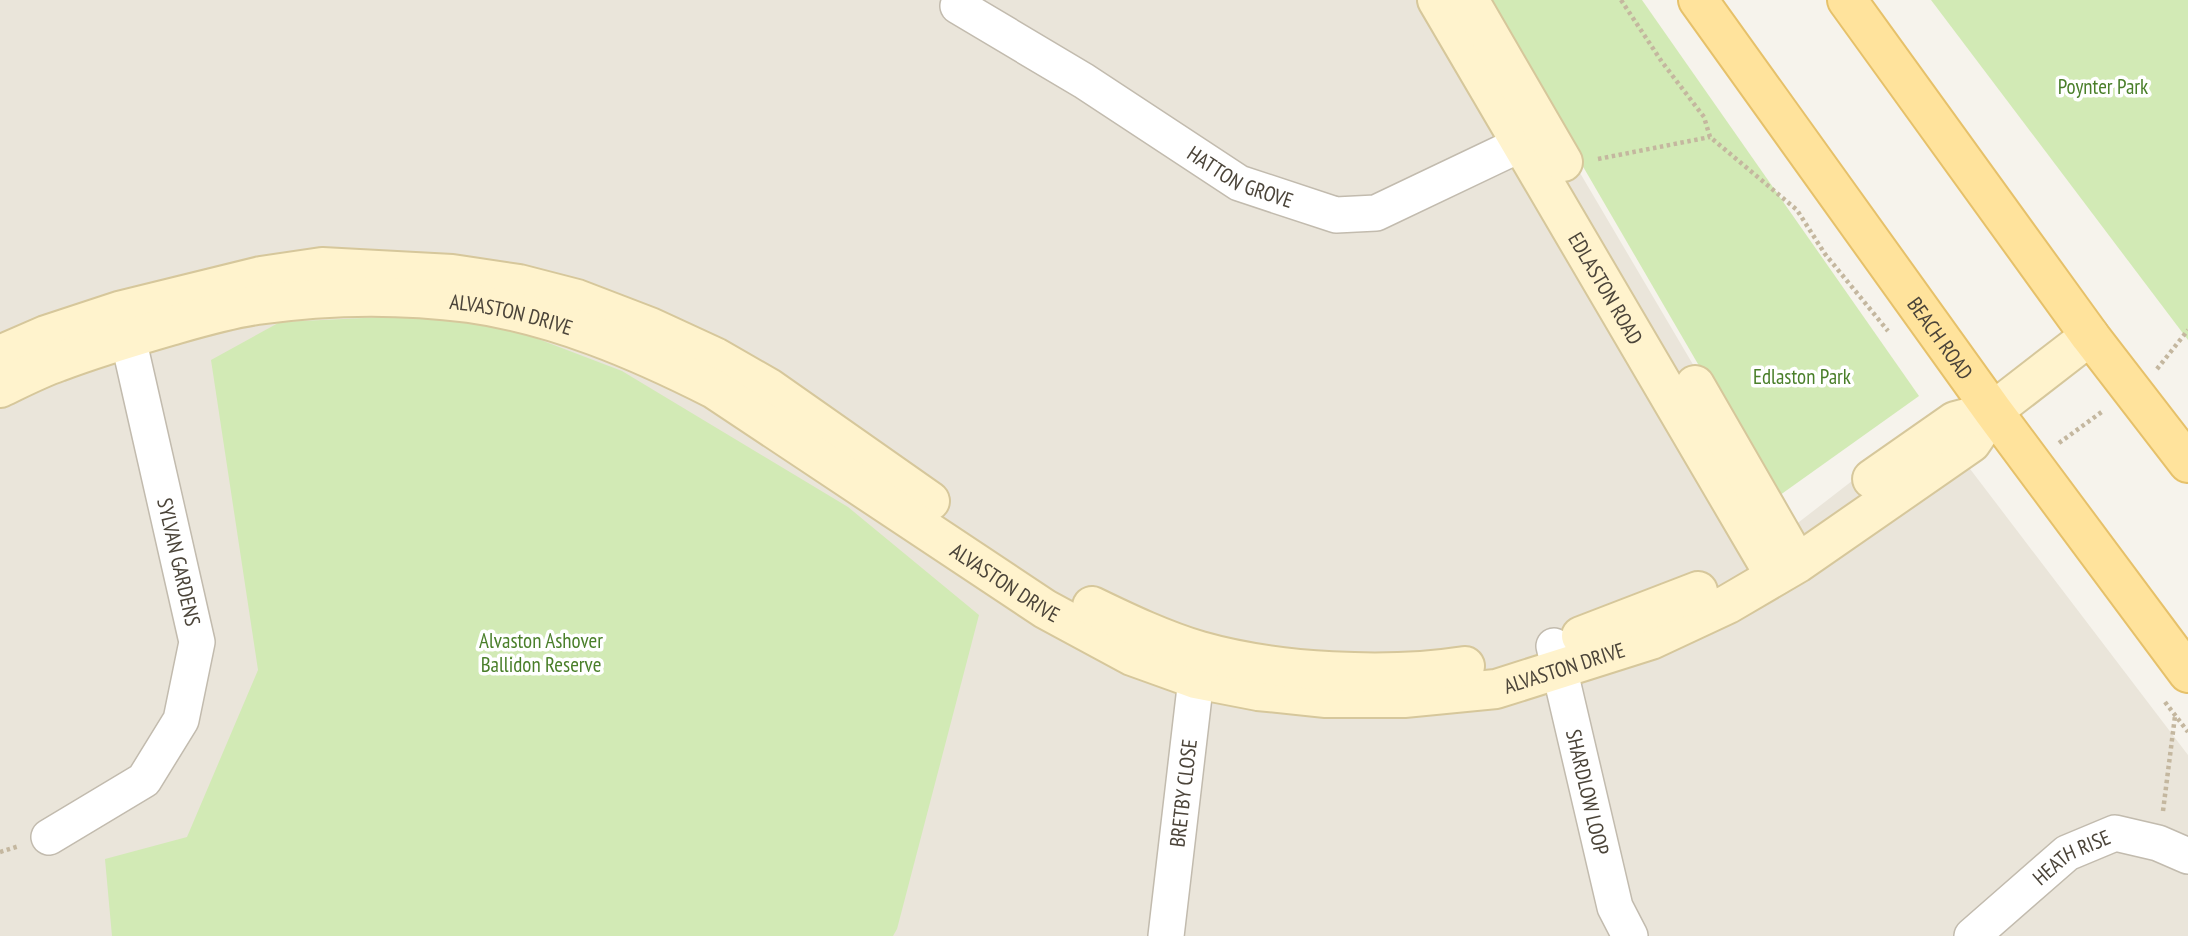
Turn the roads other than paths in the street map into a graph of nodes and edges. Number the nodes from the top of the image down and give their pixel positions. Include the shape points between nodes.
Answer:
1 (1437, 0) edge
2 (1469, 0) edge
3 (1698, 0) edge
4 (1847, 0) edge
5 (958, 6) dead end
6 (1534, 138) junction
7 (124, 325) junction
8 (2091, 336) junction
9 (0, 355) edge
10 (0, 388) edge
11 (1993, 411) junction
12 (2188, 463) edge
13 (1780, 559) junction
14 (1556, 658) junction
15 (1199, 665) junction
16 (2188, 673) edge
17 (49, 837) dead end
18 (2173, 850) edge
19 (1166, 936) edge
20 (1630, 936) edge
21 (1972, 936) edge

1 - 6 street, EDLASTON ROAD
2 - 6 street, EDLASTON ROAD
3 - 11 main road, BEACH ROAD
4 - 8 main road
5 - 6 street, HATTON GROVE via 1084,81 1239,183 1336,215 1376,213
6 - 13 street, EDLASTON ROAD
6 - 13 street, EDLASTON ROAD via 1565,165
7 - 9 street, ALVASTON DRIVE via 46,335
7 - 10 street, ALVASTON DRIVE
7 - 15 street, ALVASTON DRIVE via 315,298 388,297 469,303 596,336 723,394 1045,609 1132,656
7 - 17 street, SYLVAN GARDENS via 197,642 181,720 144,780
8 - 11 street, ALVASTON DRIVE
8 - 12 main road
11 - 13 street, ALVASTON DRIVE via 1971,443
11 - 16 main road, BEACH ROAD
13 - 14 street, ALVASTON DRIVE via 1728,604 1651,640
14 - 15 street, ALVASTON DRIVE via 1496,689 1405,698 1258,691
14 - 20 street, SHARDLOW LOOP via 1615,907
15 - 19 street, BRETBY CLOSE
18 - 21 street, HEATH RISE via 2115,833 2067,853

